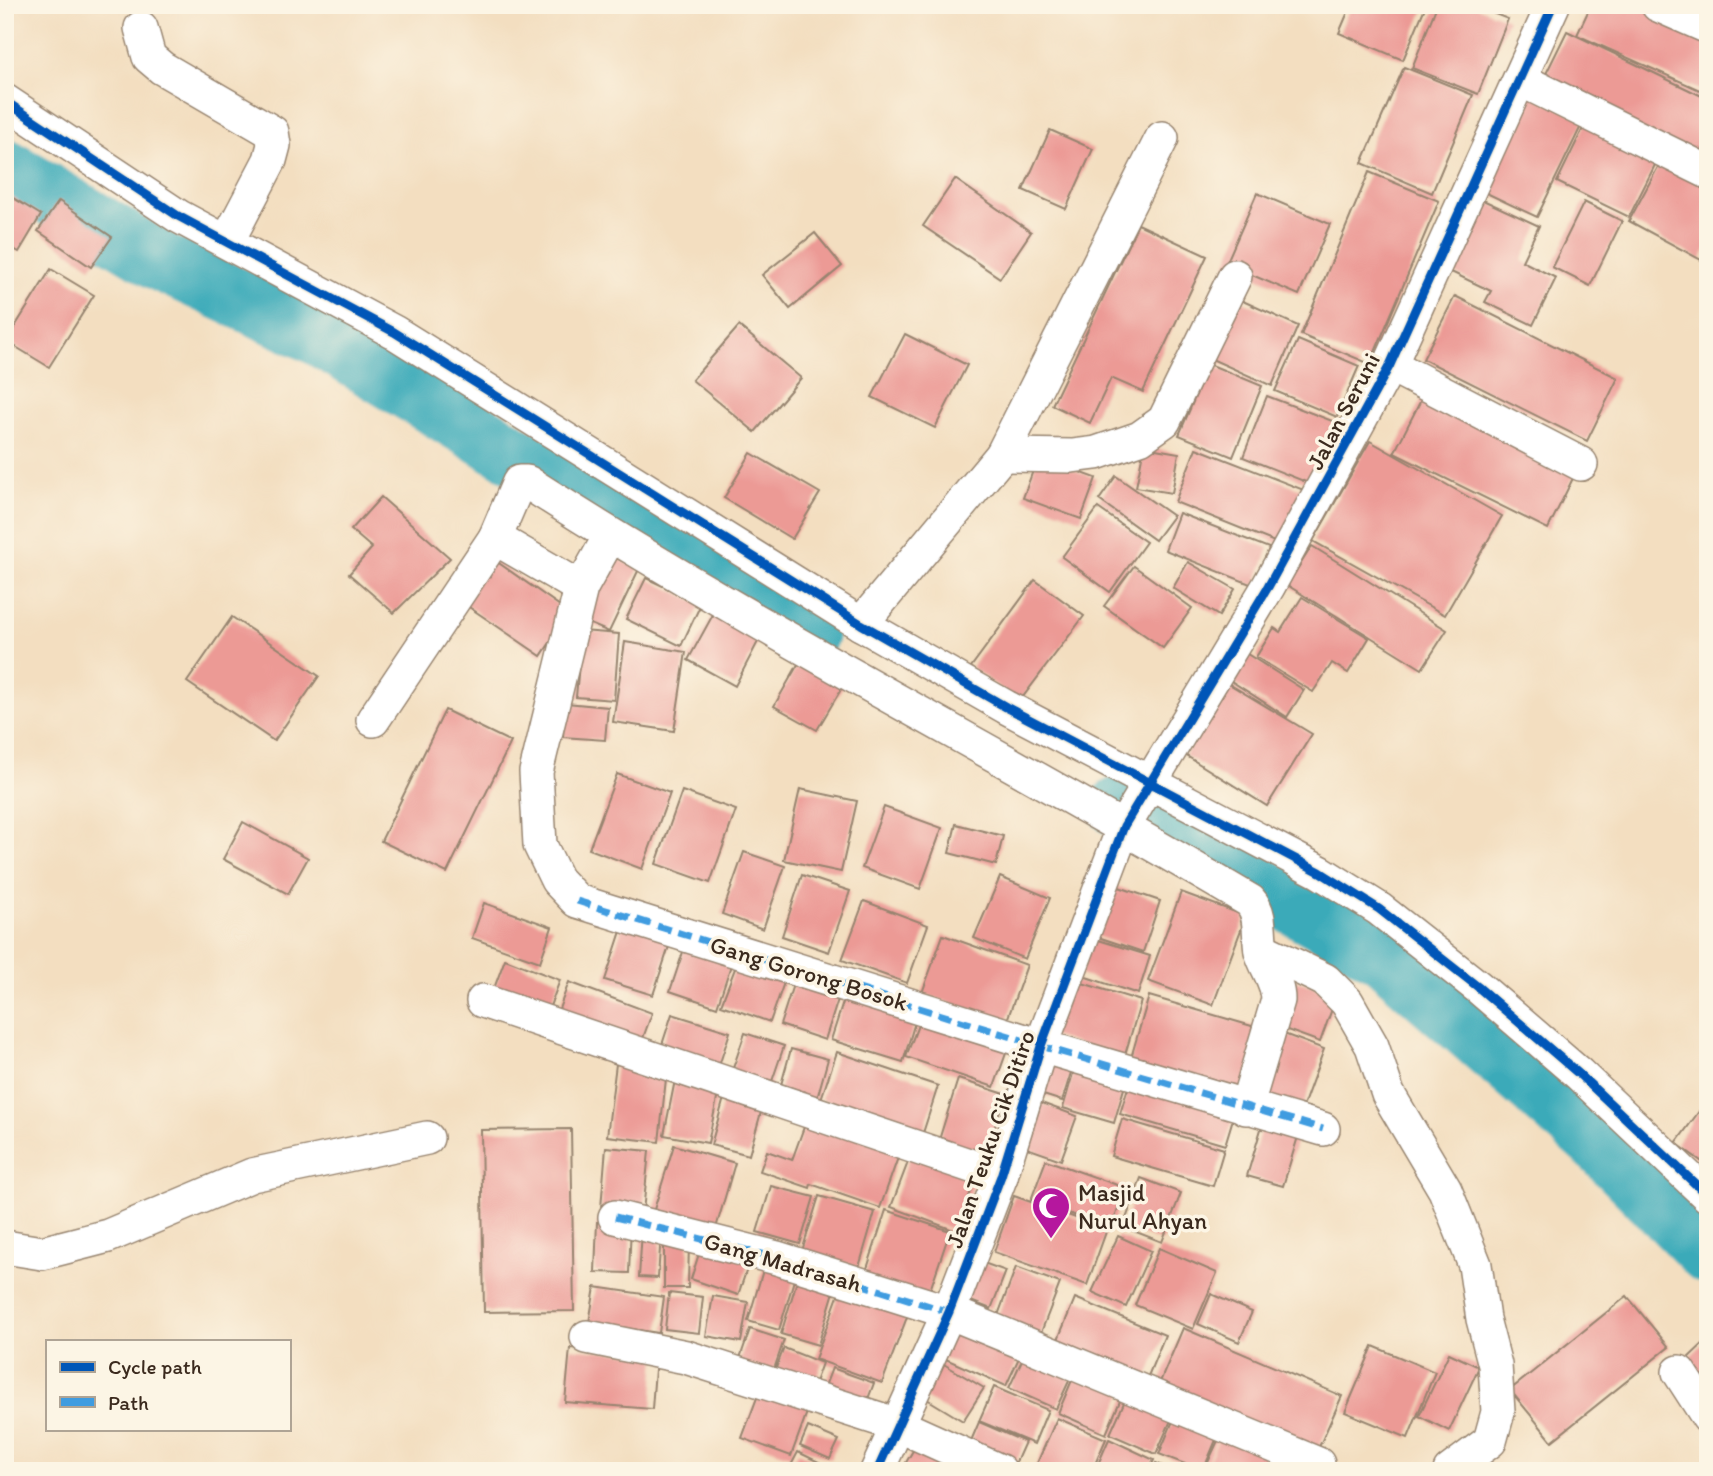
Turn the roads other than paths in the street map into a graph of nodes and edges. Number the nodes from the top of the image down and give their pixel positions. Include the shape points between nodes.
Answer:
1 (1553, 5) edge
2 (1658, 5) edge
3 (1708, 27) edge
4 (141, 28) dead end
5 (1521, 80) junction
6 (5, 101) edge
7 (1162, 138) dead end
8 (1708, 172) edge
9 (227, 242) junction
10 (1235, 276) dead end
11 (1390, 365) junction
12 (1002, 455) junction
13 (1581, 464) dead end
14 (610, 536) junction
15 (495, 538) junction
16 (581, 588) junction
17 (861, 624) junction
18 (373, 720) dead end
19 (1137, 804) junction
20 (1261, 949) junction
21 (483, 1001) dead end
22 (1041, 1046) junction
23 (1246, 1108) junction
24 (1323, 1129) dead end
25 (427, 1138) dead end
26 (1001, 1176) junction
27 (1708, 1196) edge
28 (615, 1217) dead end
29 (5, 1247) edge
30 (949, 1312) junction
31 (587, 1337) dead end
32 (1679, 1372) dead end
33 (1708, 1417) edge
34 (898, 1425) junction
35 (1318, 1464) dead end
36 (877, 1471) edge
37 (1000, 1471) edge
38 (1450, 1471) edge

1 - 5 street, Jalan Seruni
2 - 3 street
4 - 9 street via 149,57 162,68 272,132 275,145 270,160
5 - 8 street
5 - 11 street, Jalan Seruni
6 - 9 street via 178,216
7 - 12 street
9 - 17 street via 406,340
10 - 12 street via 1164,421 1140,438 1096,453
11 - 13 street
11 - 19 street, Jalan Seruni via 1268,587
12 - 17 street
14 - 15 street via 522,481
14 - 16 street
14 - 19 street
15 - 16 street
15 - 18 street
16 - 22 street, Gang Gorong Bosok via 535,785 540,845 557,880 577,901
17 - 19 street via 1006,707
19 - 20 street via 1250,901 1256,910
19 - 22 street, Jalan Teuku Cik Ditiro
19 - 27 street via 1320,872 1379,909 1579,1074
20 - 23 street via 1278,1000
20 - 38 street via 1325,980 1347,1002 1366,1032 1388,1094 1446,1190 1475,1265 1495,1365 1498,1412 1490,1441
21 - 26 street
22 - 23 street, Gang Gorong Bosok
22 - 26 street, Jalan Teuku Cik Ditiro
23 - 24 street, Gang Gorong Bosok
25 - 29 street via 252,1175 108,1236 42,1253
26 - 30 street, Jalan Teuku Cik Ditiro
28 - 30 street, Gang Madrasah via 777,1258
30 - 34 street, Jalan Teuku Cik Ditiro
30 - 35 street, Gang Madrasah
31 - 34 street via 686,1357
32 - 33 street
34 - 36 street, Jalan Teuku Cik Ditiro
34 - 37 street

